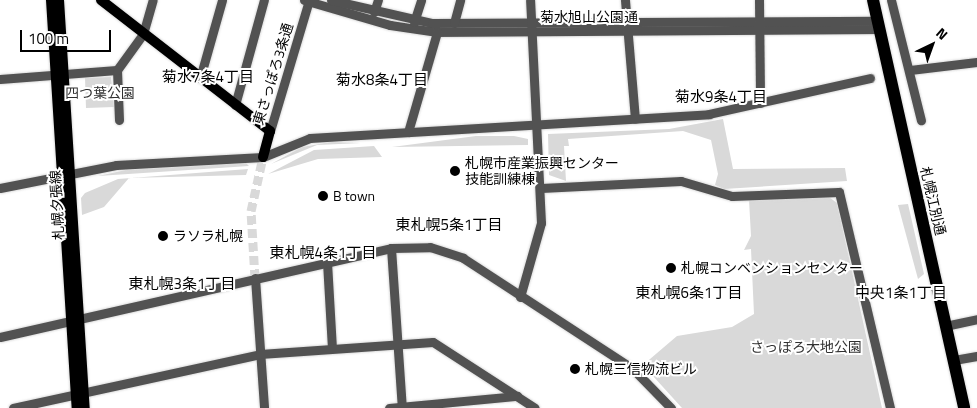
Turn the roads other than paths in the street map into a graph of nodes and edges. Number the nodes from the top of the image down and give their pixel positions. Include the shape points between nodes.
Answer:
1 (51, 0) edge
2 (59, 0) edge
3 (101, 0) edge
4 (153, 0) edge
5 (222, 0) edge
6 (264, 0) edge
7 (308, 0) edge
8 (331, 0) edge
9 (378, 0) edge
10 (421, 0) edge
11 (460, 0) edge
12 (530, 0) edge
13 (625, 0) edge
14 (759, 0) edge
15 (873, 0) edge
16 (892, 0) edge
17 (374, 12) junction
18 (414, 22) junction
19 (454, 23) junction
20 (878, 25) junction
21 (760, 26) junction
22 (531, 27) junction
23 (627, 27) junction
24 (437, 32) junction
25 (143, 34) junction
26 (977, 62) edge
27 (117, 70) junction
28 (910, 70) junction
29 (59, 75) junction
30 (0, 78) edge
31 (200, 78) junction
32 (870, 78) dead end
33 (760, 103) junction
34 (235, 105) junction
35 (635, 119) junction
36 (119, 120) dead end
37 (921, 120) dead end
38 (537, 125) junction
39 (270, 131) junction
40 (408, 132) junction
41 (262, 157) junction
42 (65, 175) junction
43 (0, 188) edge
44 (541, 188) junction
45 (391, 248) junction
46 (327, 262) junction
47 (256, 278) junction
48 (520, 297) junction
49 (74, 319) junction
50 (977, 319) edge
51 (945, 326) junction
52 (0, 336) edge
53 (398, 343) junction
54 (332, 348) junction
55 (260, 354) junction
56 (977, 356) edge
57 (954, 360) junction
58 (78, 394) junction
59 (517, 396) junction
60 (469, 404) edge
61 (531, 406) edge
62 (13, 408) edge
63 (77, 408) edge
64 (85, 408) edge
65 (264, 408) edge
66 (388, 408) edge
67 (402, 408) edge
68 (671, 408) edge
69 (890, 408) edge
70 (964, 408) edge

1 - 29 main road, 札幌夕張線
2 - 29 main road, 札幌夕張線
3 - 25 main road
4 - 25 street
5 - 31 street
6 - 34 street
7 - 24 street, 菊水旭山公園通 via 390,25
7 - 39 street, 東さっぽろ3条通
8 - 17 street, 菊水旭山公園通
9 - 17 street
10 - 18 street
11 - 19 street
12 - 22 street
13 - 23 street
14 - 21 street
15 - 20 highway, 札幌江別通
16 - 28 street
17 - 18 street, 菊水旭山公園通
18 - 19 street, 菊水旭山公園通
19 - 22 street, 菊水旭山公園通
20 - 21 street, 菊水旭山公園通
20 - 51 highway, 札幌江別通
21 - 23 street, 菊水旭山公園通
21 - 33 street
22 - 23 street, 菊水旭山公園通
22 - 24 street, 菊水旭山公園通
22 - 38 street
23 - 35 street
24 - 40 street
25 - 27 street
25 - 31 main road
26 - 28 street
27 - 29 street
27 - 36 street
28 - 37 street
29 - 30 street
29 - 42 main road, 札幌夕張線
31 - 34 main road
32 - 33 street
33 - 35 street via 709,114
34 - 39 main road
35 - 38 street
38 - 40 street
38 - 44 street
39 - 41 main road, 東さっぽろ3条通
40 - 41 street via 310,138
41 - 42 street via 116,165
42 - 43 street
42 - 49 main road, 札幌夕張線
44 - 48 street via 538,239
44 - 69 street via 681,181 732,196 839,192
45 - 46 street
45 - 48 street via 444,250
45 - 53 street
46 - 47 street
46 - 54 street
47 - 49 street
47 - 55 street
48 - 68 street via 632,368
49 - 52 street
49 - 58 main road, 札幌夕張線
50 - 51 street
51 - 57 highway, 札幌江別通
53 - 54 street
53 - 59 street via 437,343
53 - 67 street
54 - 55 street
55 - 58 street
55 - 65 street
56 - 57 street
57 - 70 highway, 札幌江別通
58 - 62 street
58 - 63 main road, 札幌夕張線
58 - 64 main road, 札幌夕張線
59 - 60 street
59 - 61 street
60 - 67 street
66 - 67 street

